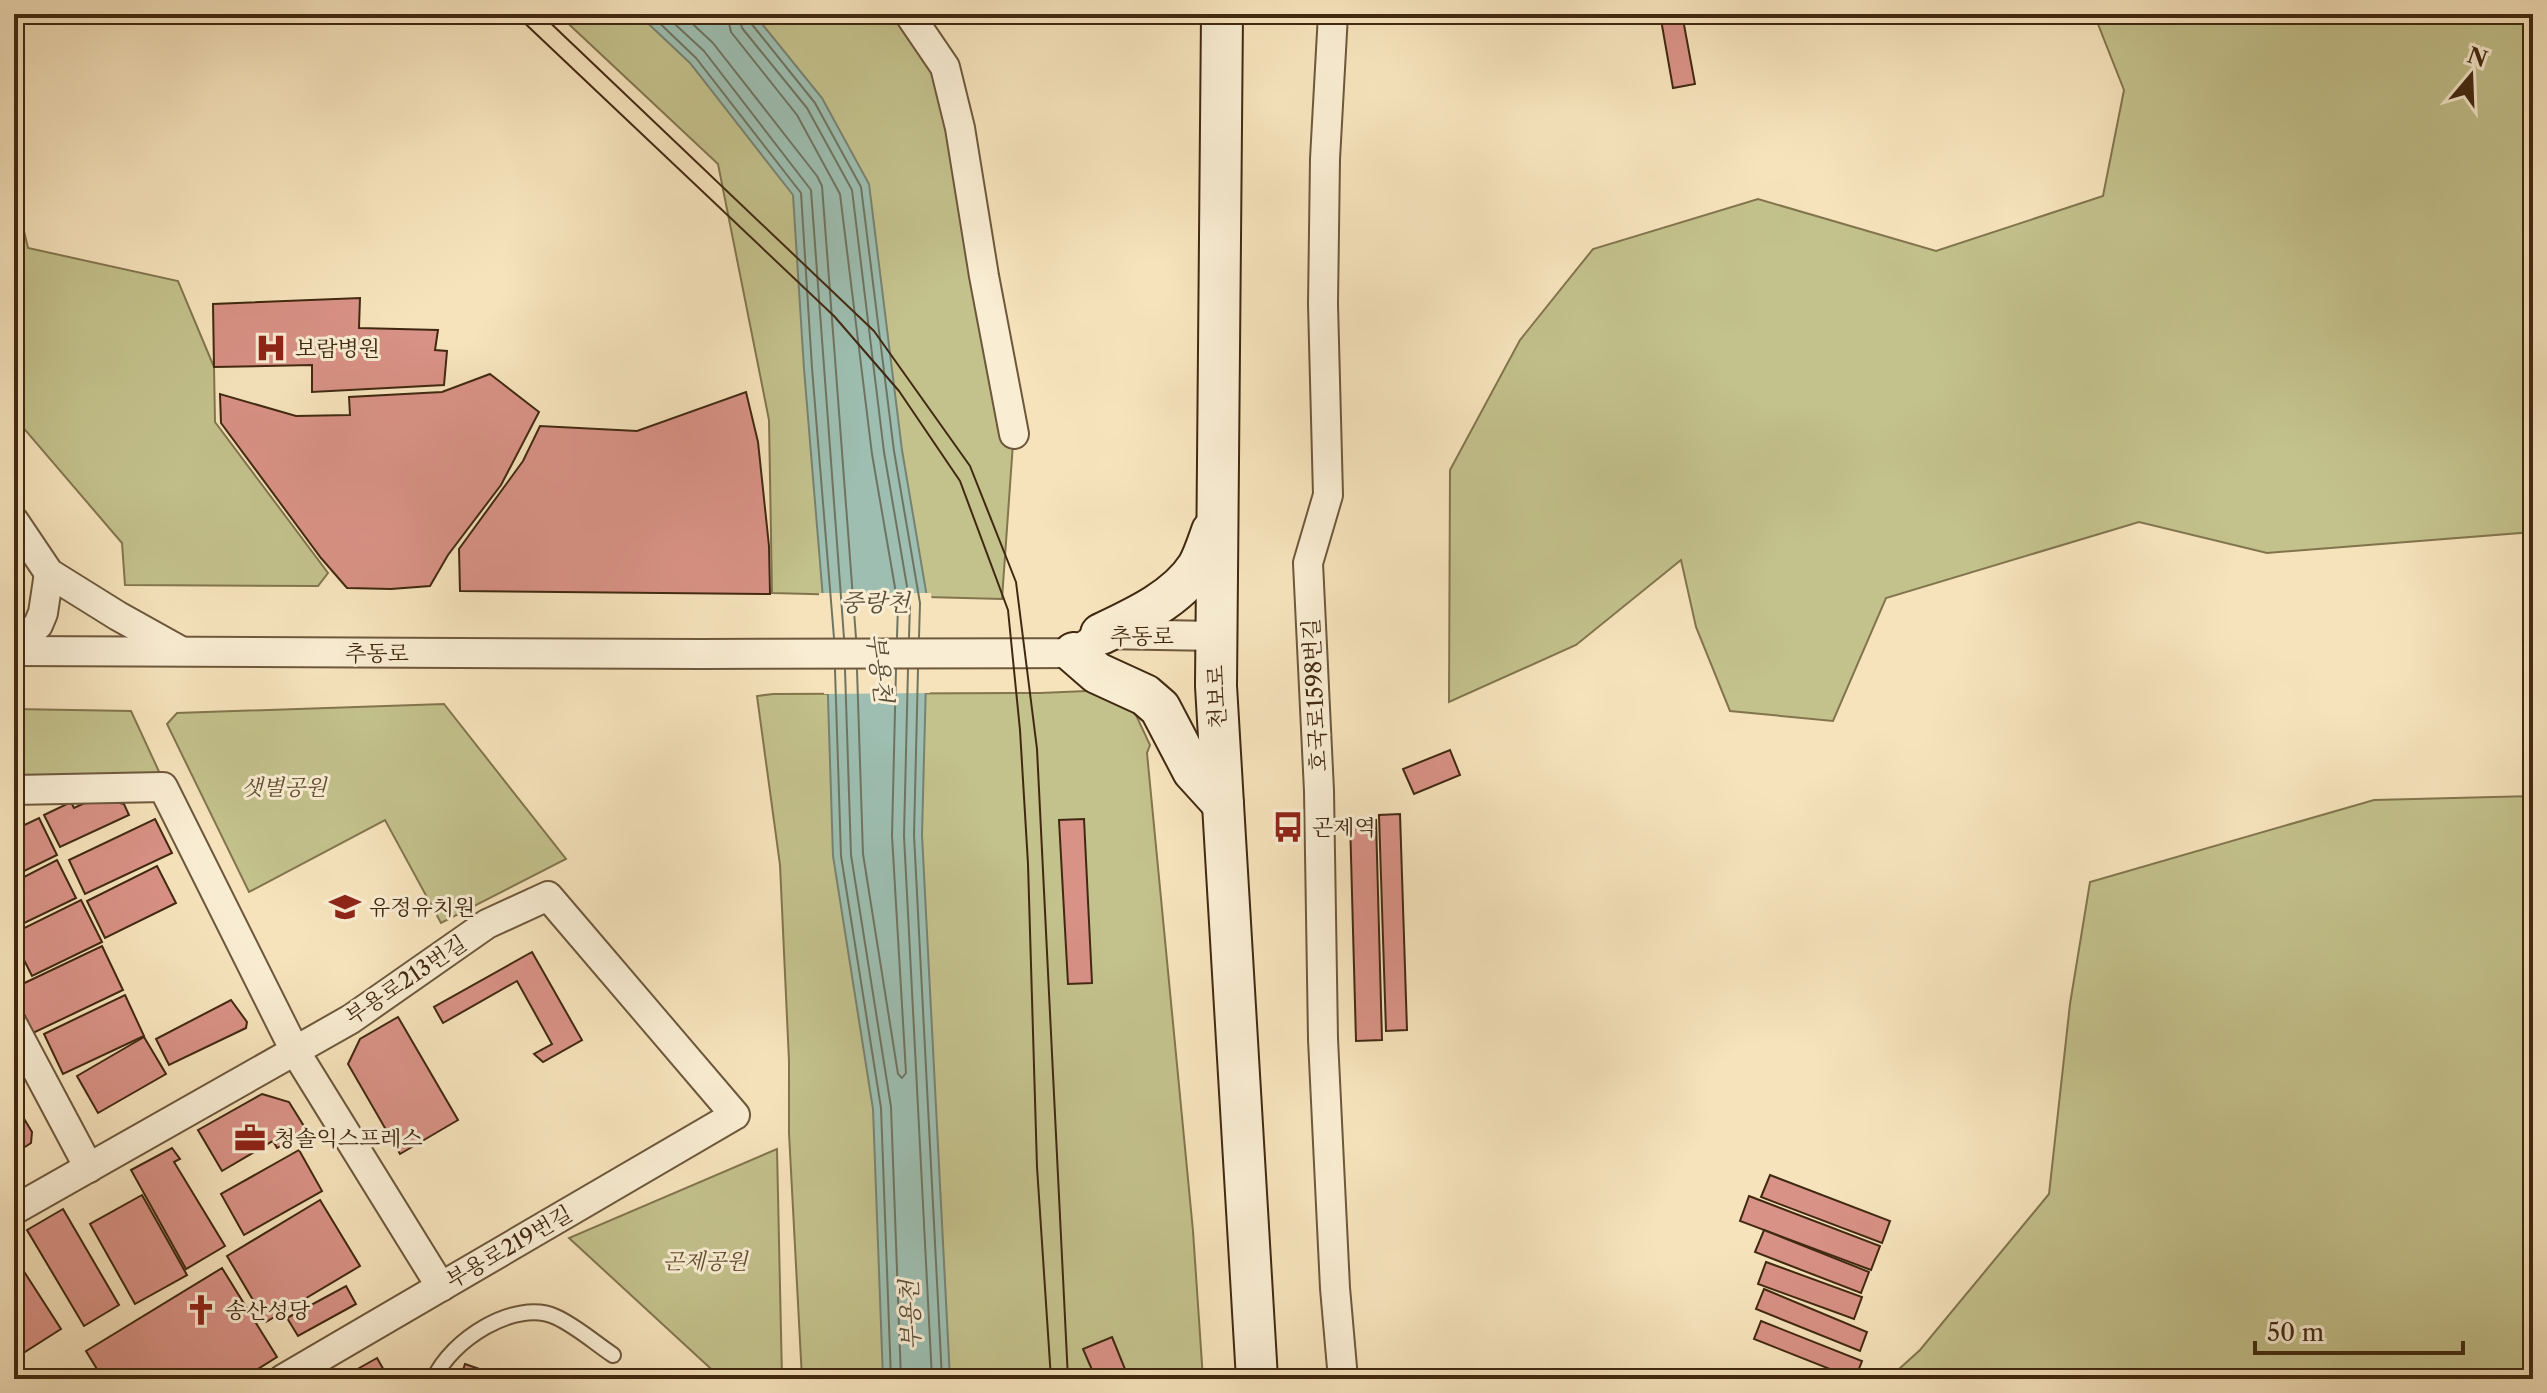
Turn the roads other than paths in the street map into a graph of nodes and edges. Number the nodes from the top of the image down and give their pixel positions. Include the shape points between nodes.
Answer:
1 (909, 14) edge
2 (1222, 14) edge
3 (1333, 14) edge
4 (1014, 434) dead end
5 (14, 521) edge
6 (1215, 523) junction
7 (49, 573) junction
8 (1216, 636) junction
9 (1087, 644) junction
10 (14, 649) edge
11 (183, 652) junction
12 (14, 790) edge
13 (1223, 804) junction
14 (17, 1042) edge
15 (295, 1051) junction
16 (735, 1115) joint
17 (89, 1168) junction
18 (14, 1210) edge
19 (441, 1287) junction
20 (613, 1355) dead end
21 (285, 1378) edge
22 (434, 1379) edge
23 (1257, 1379) edge
24 (1343, 1379) edge

1 - 4 street via 945,67 953,97
2 - 6 main road, 천보로
3 - 24 street, 호국로1598번길 via 1323,304 1328,495 1308,563 1323,1039
5 - 7 street
6 - 8 main road, 천보로
6 - 9 main road via 1198,566 1171,594
7 - 10 street via 38,625
7 - 11 street
8 - 9 street, 추동로
8 - 13 main road, 천보로
9 - 11 street, 추동로 via 741,654
9 - 13 main road via 1097,673 1145,695 1160,708 1193,771
10 - 11 street, 추동로
12 - 15 street via 163,787
13 - 23 main road, 천보로
14 - 17 street
15 - 16 street, 부용로213번길 via 351,1019 487,924 548,896
15 - 17 street, 부용로213번길
15 - 19 street
16 - 19 street, 부용로219번길
17 - 18 street, 부용로213번길
19 - 21 street, 부용로219번길
20 - 22 lane via 555,1316 527,1311 483,1326 440,1364

